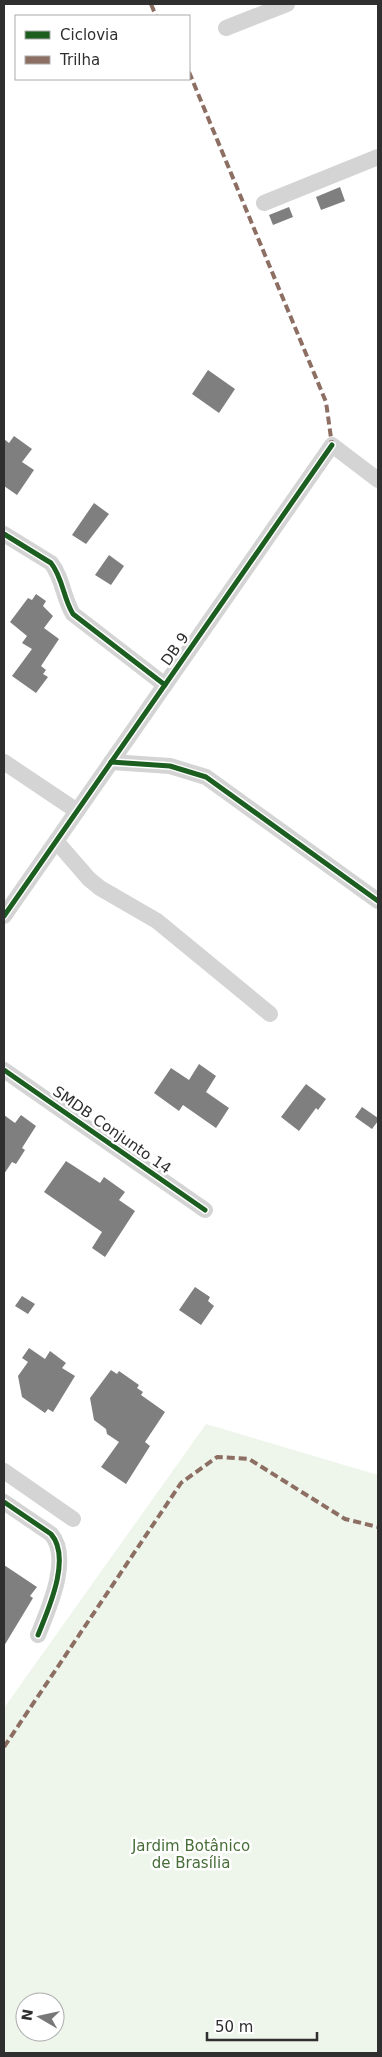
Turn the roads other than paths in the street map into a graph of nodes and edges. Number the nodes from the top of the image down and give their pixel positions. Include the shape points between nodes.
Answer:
1 (287, 4) edge
2 (226, 28) dead end
3 (378, 157) edge
4 (264, 203) dead end
5 (378, 480) edge
6 (4, 534) edge
7 (165, 685) junction
8 (4, 762) edge
9 (111, 762) junction
10 (77, 811) junction
11 (56, 841) junction
12 (378, 900) edge
13 (4, 916) edge
14 (270, 1014) dead end
15 (4, 1070) edge
16 (205, 1210) dead end
17 (4, 1471) edge
18 (4, 1502) edge
19 (73, 1519) dead end
20 (38, 1635) dead end

1 - 2 street
3 - 4 street
5 - 7 street, DB 9 via 332,445
6 - 7 street via 52,562 73,614
7 - 9 street, DB 9
8 - 10 street
9 - 10 street, DB 9
9 - 12 street via 170,766 206,776
10 - 11 street, DB 9
11 - 13 street, DB 9
11 - 14 street via 100,888 164,926
15 - 16 street, SMDB Conjunto 14
17 - 19 street
18 - 20 street via 57,1541 59,1563 52,1602

